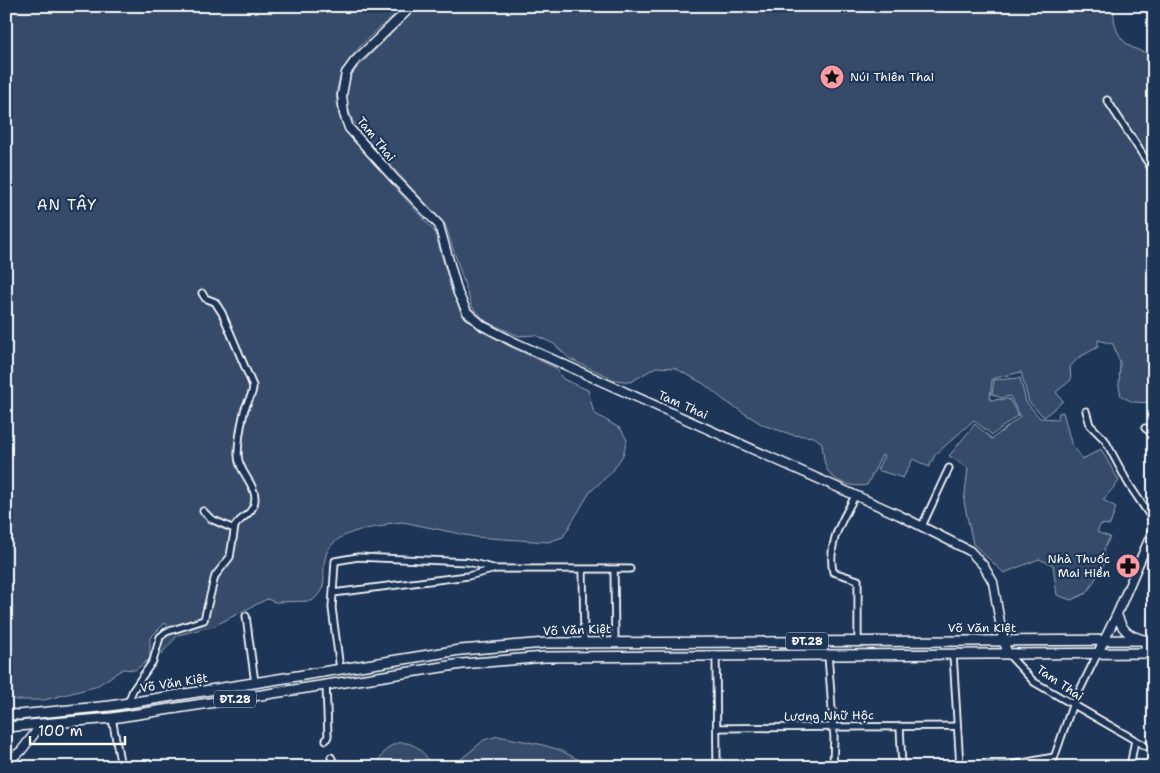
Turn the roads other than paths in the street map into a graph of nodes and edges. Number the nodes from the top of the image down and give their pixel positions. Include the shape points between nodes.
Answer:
1 (412, 6) edge
2 (1107, 100) dead end
3 (1154, 172) edge
4 (202, 293) dead end
5 (1086, 411) dead end
6 (1144, 428) dead end
7 (1154, 435) edge
8 (949, 468) dead end
9 (855, 496) junction
10 (204, 511) dead end
11 (1154, 522) edge
12 (922, 526) junction
13 (1154, 528) edge
14 (234, 529) junction
15 (498, 569) junction
16 (583, 569) junction
17 (614, 569) junction
18 (630, 569) dead end
19 (333, 593) junction
20 (1117, 614) junction
21 (246, 616) dead end
22 (1003, 640) junction
23 (1102, 640) junction
24 (1149, 640) edge
25 (858, 641) junction
26 (584, 642) junction
27 (615, 642) junction
28 (460, 650) junction
29 (1098, 653) junction
30 (1150, 653) edge
31 (828, 654) junction
32 (953, 654) junction
33 (1008, 654) junction
34 (716, 655) junction
35 (462, 664) junction
36 (340, 669) junction
37 (292, 677) junction
38 (255, 683) junction
39 (326, 685) junction
40 (294, 690) junction
41 (128, 704) junction
42 (1072, 706) junction
43 (40, 713) junction
44 (6, 714) edge
45 (112, 718) junction
46 (41, 726) junction
47 (834, 726) junction
48 (900, 726) junction
49 (956, 726) junction
50 (6, 727) edge
51 (717, 728) junction
52 (326, 740) dead end
53 (1135, 740) junction
54 (1154, 752) edge
55 (331, 757) dead end
56 (1054, 757) junction
57 (6, 762) edge
58 (960, 766) edge
59 (122, 767) edge
60 (336, 767) edge
61 (717, 767) edge
62 (833, 767) edge
63 (902, 767) edge
64 (1050, 767) edge
65 (1130, 767) edge

1 - 9 street, Tam Thai via 346,73 342,95 344,114 355,135 439,224 458,293 472,318 514,342
2 - 3 street
4 - 14 street via 215,302 225,318 253,386 244,411 238,456 255,498 249,514 236,523
5 - 11 street via 1090,425 1105,440
6 - 7 street
8 - 12 street
9 - 12 street, Tam Thai
9 - 25 street via 833,536 832,566 833,572 858,580
10 - 14 street via 212,519
12 - 22 street, Tam Thai via 970,551 983,564 993,582
13 - 20 street
14 - 41 street via 230,557 216,576 204,620 166,632 160,637 153,661 133,690
15 - 16 street
15 - 19 street via 468,576
15 - 19 street via 468,562 358,557 335,561
16 - 17 street
16 - 26 street
17 - 18 street
17 - 27 street
19 - 36 street
20 - 23 street
20 - 24 street via 1121,627 1128,634
21 - 38 street
22 - 23 main road, Võ Văn Kiệt / ĐT.28
22 - 25 main road, Võ Văn Kiệt / ĐT.28
22 - 33 street, Tam Thai
23 - 24 main road, Võ Văn Kiệt / ĐT.28
23 - 29 street
24 - 30 street
25 - 27 main road, Võ Văn Kiệt / ĐT.28
26 - 27 main road, Võ Văn Kiệt / ĐT.28
26 - 28 main road, Võ Văn Kiệt / ĐT.28
28 - 35 main road
28 - 36 main road, Võ Văn Kiệt / ĐT.28
29 - 30 main road, Võ Văn Kiệt / ĐT.28
29 - 33 main road, Võ Văn Kiệt / ĐT.28
29 - 42 street
31 - 32 main road, Võ Văn Kiệt / ĐT.28
31 - 34 main road, Võ Văn Kiệt / ĐT.28
31 - 47 street
32 - 33 main road, Võ Văn Kiệt / ĐT.28
32 - 49 street
33 - 42 street, Tam Thai via 1034,682
34 - 35 main road, Võ Văn Kiệt / ĐT.28 via 545,657
34 - 51 street
35 - 39 main road, Võ Văn Kiệt / ĐT.28
36 - 37 main road, Võ Văn Kiệt / ĐT.28
37 - 38 main road, Võ Văn Kiệt / ĐT.28
37 - 40 main road
38 - 41 main road, Võ Văn Kiệt / ĐT.28
39 - 40 main road, Võ Văn Kiệt / ĐT.28
39 - 52 street
40 - 45 main road, Võ Văn Kiệt / ĐT.28
41 - 43 main road, Võ Văn Kiệt / ĐT.28
42 - 53 street, Tam Thai
42 - 56 street
43 - 44 main road, Võ Văn Kiệt / ĐT.28
43 - 46 main road
45 - 46 main road, Võ Văn Kiệt / ĐT.28
45 - 59 street
46 - 50 main road, Võ Văn Kiệt / ĐT.28
46 - 57 street via 21,751
47 - 48 street, Lương Nhữ Hộc
47 - 51 street, Lương Nhữ Hộc
47 - 62 street
48 - 49 street, Lương Nhữ Hộc
48 - 63 street
49 - 58 street
51 - 61 street
53 - 54 street, Tam Thai
53 - 65 street
55 - 60 street
56 - 58 street via 1006,766
56 - 64 street

